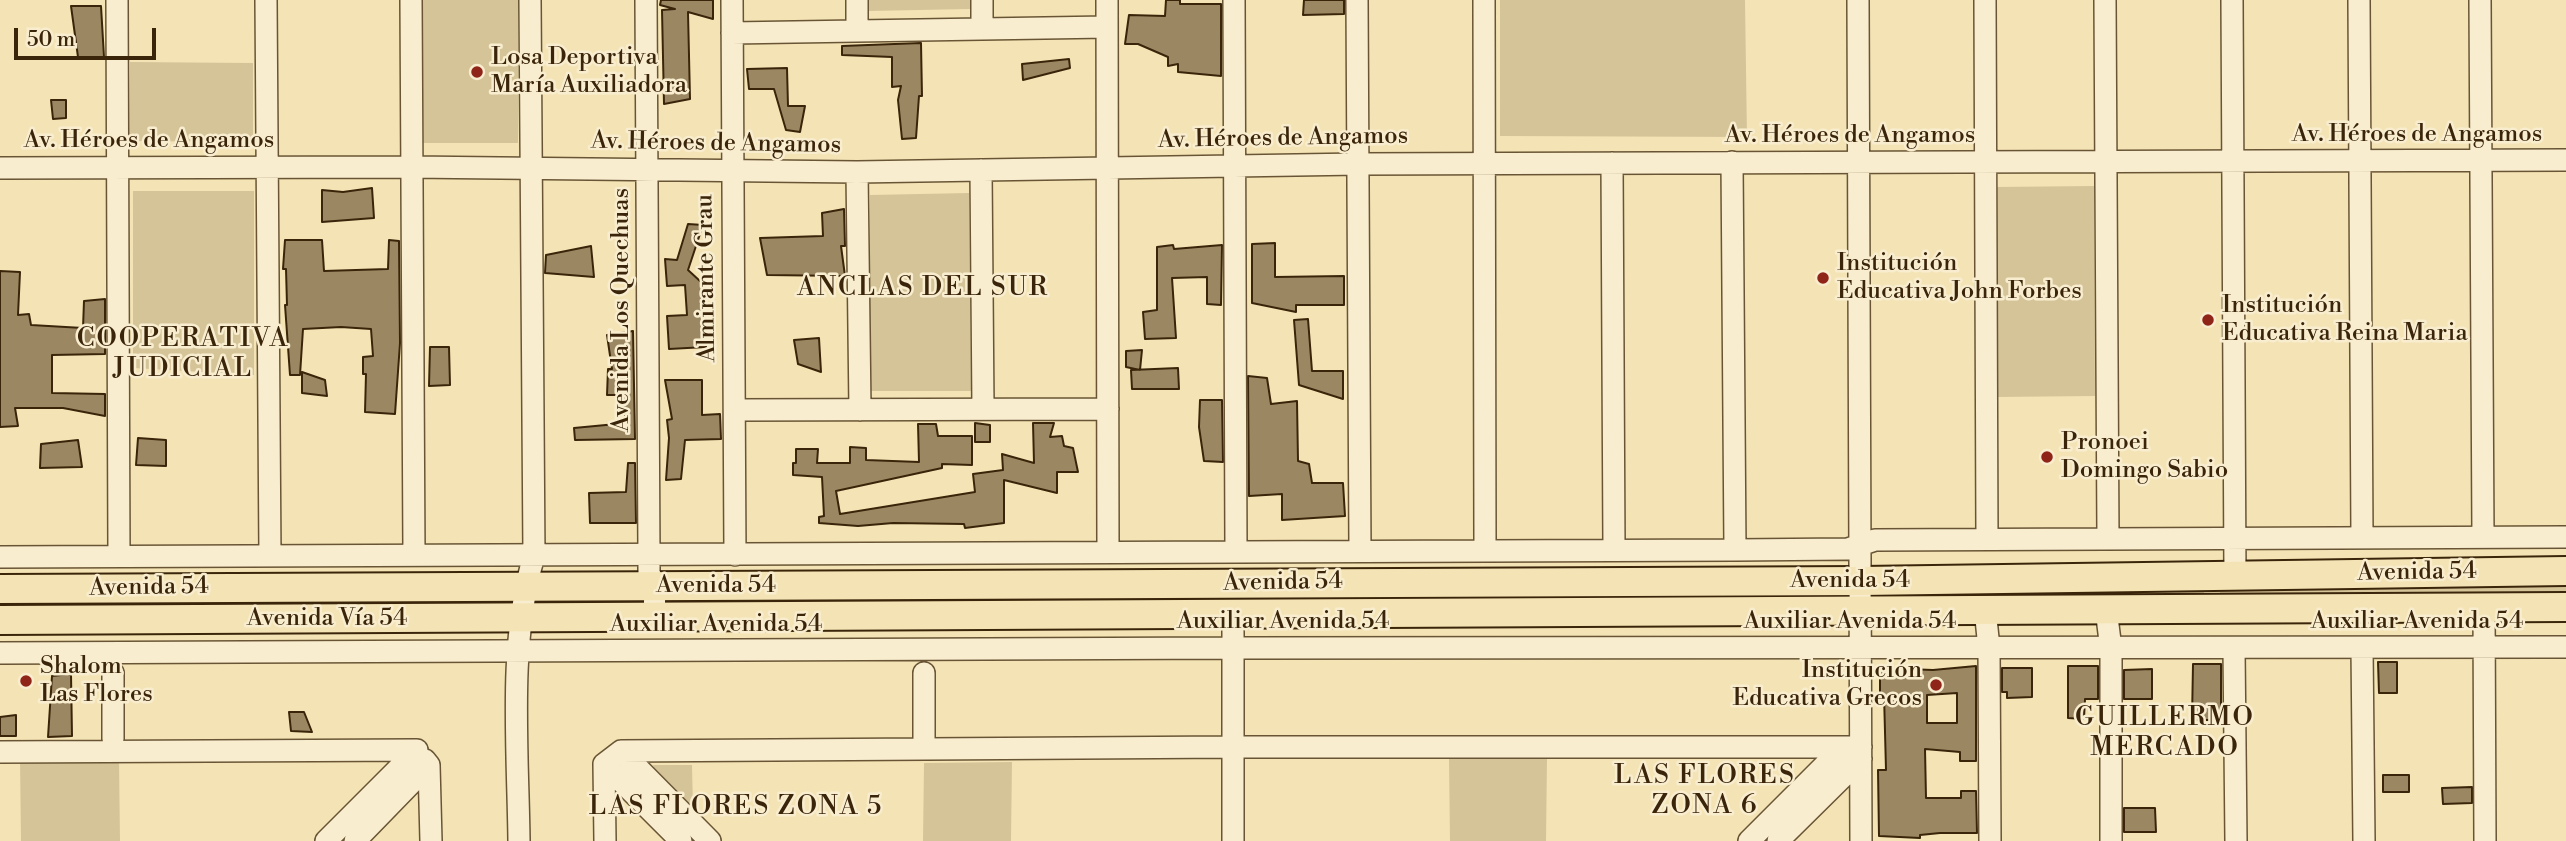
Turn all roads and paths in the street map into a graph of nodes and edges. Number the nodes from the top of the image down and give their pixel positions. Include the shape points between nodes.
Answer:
1 (117, 0) edge
2 (266, 0) edge
3 (411, 0) edge
4 (530, 0) edge
5 (646, 0) edge
6 (732, 0) edge
7 (857, 0) edge
8 (982, 0) edge
9 (1107, 0) edge
10 (1234, 0) edge
11 (1357, 0) edge
12 (1483, 0) edge
13 (1858, 0) edge
14 (1985, 0) edge
15 (2105, 0) edge
16 (2232, 0) edge
17 (2359, 0) edge
18 (2480, 0) edge
19 (1107, 27) junction
20 (982, 29) junction
21 (857, 31) junction
22 (732, 33) junction
23 (2566, 160) edge
24 (1987, 161) junction
25 (2359, 161) junction
26 (2481, 161) junction
27 (1732, 162) junction
28 (1859, 162) junction
29 (1612, 163) junction
30 (2107, 163) junction
31 (2233, 163) junction
32 (1359, 164) junction
33 (1485, 164) junction
34 (1235, 166) junction
35 (118, 167) junction
36 (268, 167) junction
37 (411, 167) junction
38 (0, 168) edge
39 (1107, 168) junction
40 (530, 169) junction
41 (647, 170) junction
42 (981, 170) junction
43 (732, 172) junction
44 (857, 172) junction
45 (983, 409) junction
46 (1108, 409) junction
47 (735, 410) junction
48 (860, 410) junction
49 (2362, 536) junction
50 (2483, 536) junction
51 (2235, 537) junction
52 (2566, 537) edge
53 (2108, 538) junction
54 (1987, 540) junction
55 (1861, 545) junction
56 (1485, 549) junction
57 (1360, 550) junction
58 (1614, 550) junction
59 (1735, 550) junction
60 (1108, 551) junction
61 (1236, 551) junction
62 (119, 555) junction
63 (414, 555) junction
64 (649, 555) junction
65 (735, 555) junction
66 (270, 556) junction
67 (534, 556) junction
68 (0, 557) edge
69 (2566, 571) edge
70 (2235, 576) junction
71 (1861, 581) junction
72 (655, 586) junction
73 (525, 587) junction
74 (0, 589) edge
75 (2566, 607) edge
76 (2484, 608) junction
77 (1986, 609) junction
78 (2106, 609) junction
79 (1861, 611) junction
80 (1233, 615) junction
81 (521, 618) junction
82 (654, 618) junction
83 (0, 620) edge
84 (1861, 647) junction
85 (2566, 647) edge
86 (1233, 648) junction
87 (1989, 648) junction
88 (2362, 648) junction
89 (2484, 648) junction
90 (2111, 649) junction
91 (2234, 649) junction
92 (518, 652) junction
93 (0, 653) edge
94 (113, 674) dead end
95 (924, 674) dead end
96 (113, 739) dead end
97 (924, 739) dead end
98 (1232, 747) junction
99 (0, 752) edge
100 (1861, 753) junction
101 (612, 757) junction
102 (423, 758) junction
103 (326, 841) edge
104 (355, 841) edge
105 (430, 841) edge
106 (519, 841) edge
107 (605, 841) edge
108 (681, 841) edge
109 (710, 841) edge
110 (1233, 841) edge
111 (1749, 841) edge
112 (1778, 841) edge
113 (1861, 841) edge
114 (1990, 841) edge
115 (2111, 841) edge
116 (2235, 841) edge
117 (2364, 841) edge
118 (2485, 841) edge

1 - 35 street
2 - 36 street
3 - 37 street
4 - 40 street
5 - 41 street, Avenida Los Quechuas
6 - 22 street, Almirante Grau
7 - 21 street
8 - 20 street
9 - 19 street
10 - 34 street
11 - 32 street
12 - 33 street
13 - 28 street
14 - 24 street
15 - 30 street
16 - 31 street
17 - 25 street
18 - 26 street
19 - 20 street
19 - 39 street
20 - 21 street
21 - 22 street
22 - 43 street, Almirante Grau
23 - 26 street, Av. Héroes de Angamos
24 - 28 street, Av. Héroes de Angamos
24 - 30 street, Av. Héroes de Angamos
24 - 54 street
25 - 26 street, Av. Héroes de Angamos
25 - 31 street, Av. Héroes de Angamos
25 - 49 street
26 - 50 street
27 - 28 street, Av. Héroes de Angamos
27 - 29 street, Av. Héroes de Angamos
27 - 59 street
28 - 55 street
29 - 33 street, Av. Héroes de Angamos
29 - 58 street
30 - 31 street, Av. Héroes de Angamos
30 - 53 street
31 - 51 street
32 - 33 street, Av. Héroes de Angamos
32 - 34 street, Av. Héroes de Angamos
32 - 57 street
33 - 56 street
34 - 39 street, Av. Héroes de Angamos
34 - 61 street
35 - 36 street, Av. Héroes de Angamos
35 - 38 street, Av. Héroes de Angamos
35 - 62 street
36 - 37 street, Av. Héroes de Angamos
36 - 66 street
37 - 40 street, Av. Héroes de Angamos
37 - 63 street
39 - 42 street, Av. Héroes de Angamos
39 - 46 street
40 - 41 street, Av. Héroes de Angamos
40 - 67 street
41 - 43 street, Av. Héroes de Angamos
41 - 64 street, Avenida Los Quechuas
42 - 44 street, Av. Héroes de Angamos
42 - 45 street
43 - 44 street, Av. Héroes de Angamos
43 - 47 street, Almirante Grau
44 - 48 street
45 - 46 street
45 - 48 street
46 - 60 street
47 - 48 street
47 - 65 street, Almirante Grau
49 - 50 street
49 - 51 street
50 - 52 street
51 - 53 street
51 - 70 street
53 - 54 street
54 - 55 street via 1875,540
55 - 59 street
55 - 71 street
56 - 57 street
56 - 58 street
57 - 61 street
58 - 59 street
60 - 61 street
60 - 65 street
62 - 66 street
62 - 68 street
63 - 66 street
63 - 67 street
64 - 65 street
64 - 67 street
64 - 72 street, Avenida Los Quechuas
67 - 73 street
69 - 70 main road, Avenida 54
70 - 71 main road, Avenida 54
71 - 72 main road, Avenida 54
71 - 79 street
72 - 73 main road, Avenida 54
72 - 82 street, Avenida Los Quechuas
73 - 74 main road, Avenida 54
73 - 81 street
75 - 76 main road, Avenida 54
76 - 78 main road, Avenida 54
76 - 89 street
77 - 78 main road, Avenida 54
77 - 79 main road, Avenida 54
77 - 87 street
78 - 90 street
79 - 80 main road, Avenida 54
79 - 84 street
80 - 82 main road, Avenida 54
80 - 86 street
81 - 82 main road, Avenida Vía 54
81 - 83 main road, Avenida Vía 54
81 - 92 street
84 - 86 street, Auxiliar Avenida 54
84 - 87 street, Auxiliar Avenida 54
84 - 100 street
85 - 89 street, Auxiliar Avenida 54
86 - 92 street, Auxiliar Avenida 54
86 - 98 street
87 - 90 street, Auxiliar Avenida 54
87 - 114 street
88 - 89 street, Auxiliar Avenida 54
88 - 91 street, Auxiliar Avenida 54
88 - 117 street
89 - 118 street
90 - 91 street, Auxiliar Avenida 54
90 - 115 street
91 - 116 street
92 - 93 street, Auxiliar Avenida 54
92 - 106 street
94 - 96 street
95 - 97 street
98 - 100 street
98 - 101 street
98 - 110 street
99 - 102 street
100 - 111 street via 1831,759
100 - 112 street
100 - 113 street
101 - 107 street
101 - 108 street
101 - 109 street
102 - 103 street
102 - 104 street
102 - 105 street

